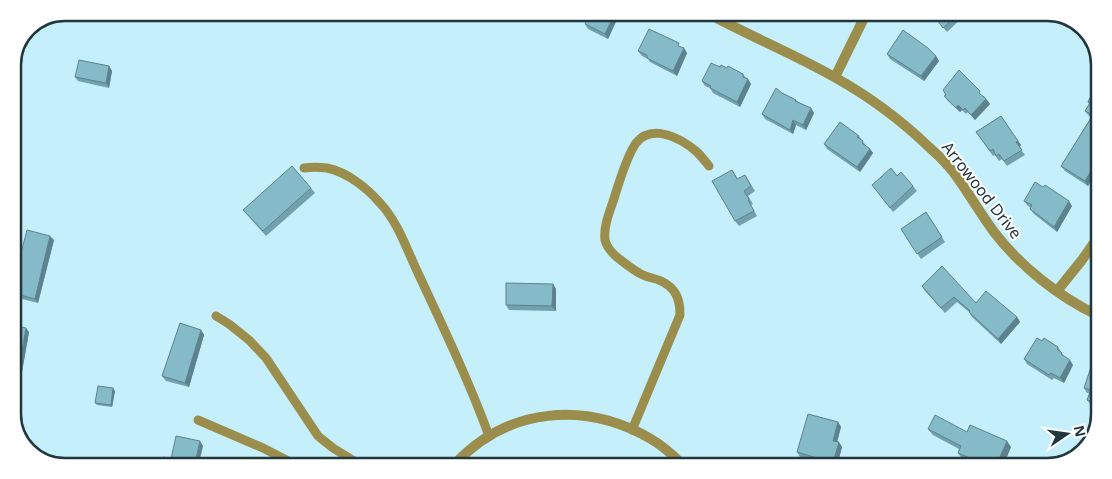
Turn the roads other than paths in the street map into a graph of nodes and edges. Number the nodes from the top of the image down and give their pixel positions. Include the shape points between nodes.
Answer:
1 (723, 21) edge
2 (863, 21) edge
3 (835, 77) junction
4 (710, 166) dead end
5 (304, 168) dead end
6 (1091, 247) edge
7 (1057, 291) junction
8 (1091, 312) edge
9 (216, 316) dead end
10 (198, 420) dead end
11 (632, 430) junction
12 (489, 436) junction
13 (282, 458) edge
14 (349, 458) edge
15 (461, 458) edge
16 (676, 458) edge

1 - 3 street, Arrowood Drive
2 - 3 street
3 - 7 street, Arrowood Drive via 899,120 930,147 953,171 995,233 1018,259
4 - 11 lane via 682,141 654,133 636,143 624,166 606,228 610,251 630,268 670,286 680,304 680,315
5 - 12 lane via 328,168 344,175 362,186 393,221
6 - 7 street
7 - 8 street, Arrowood Drive
9 - 14 lane via 249,340 266,358 318,436
10 - 13 lane
11 - 12 street via 613,422 565,414 527,419
11 - 16 street via 652,439
12 - 15 street

